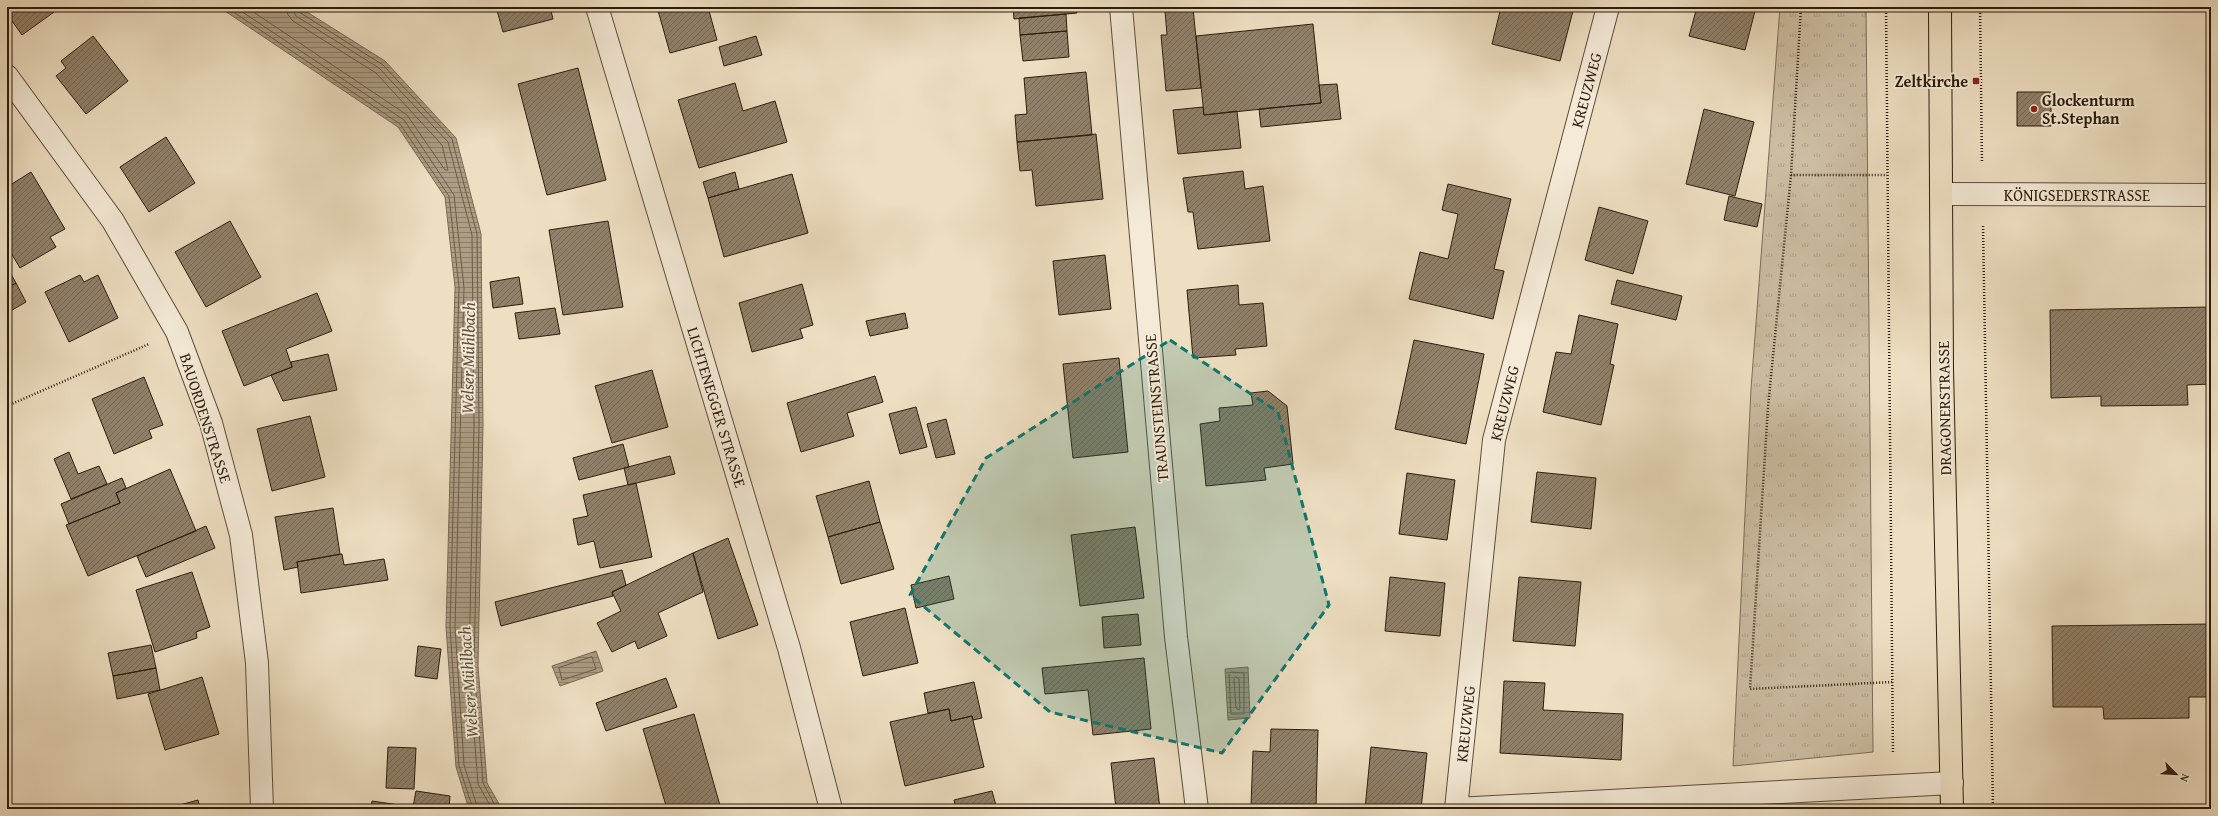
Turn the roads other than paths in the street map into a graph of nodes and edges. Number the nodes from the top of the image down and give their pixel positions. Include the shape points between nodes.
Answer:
1 (597, 7) edge
2 (1121, 7) edge
3 (1608, 7) edge
4 (1940, 7) edge
5 (7, 76) edge
6 (1942, 194) junction
7 (2211, 195) edge
8 (1952, 783) junction
9 (262, 809) edge
10 (831, 809) edge
11 (1197, 809) edge
12 (1456, 809) edge
13 (1952, 809) edge

1 - 10 street, LICHTENEGGER STRASSE via 789,648
2 - 11 street, TRAUNSTEINSTRASSE via 1176,637
3 - 12 street, KREUZWEG via 1494,440
4 - 6 main road, DRAGONERSTRASSE
5 - 9 street, BAUORDENSTRASSE via 113,221 177,332 211,423 241,535 257,663
6 - 7 street, KÖNIGSEDERSTRASSE
6 - 8 main road, DRAGONERSTRASSE via 1942,368
8 - 12 street
8 - 13 main road, DRAGONERSTRASSE

